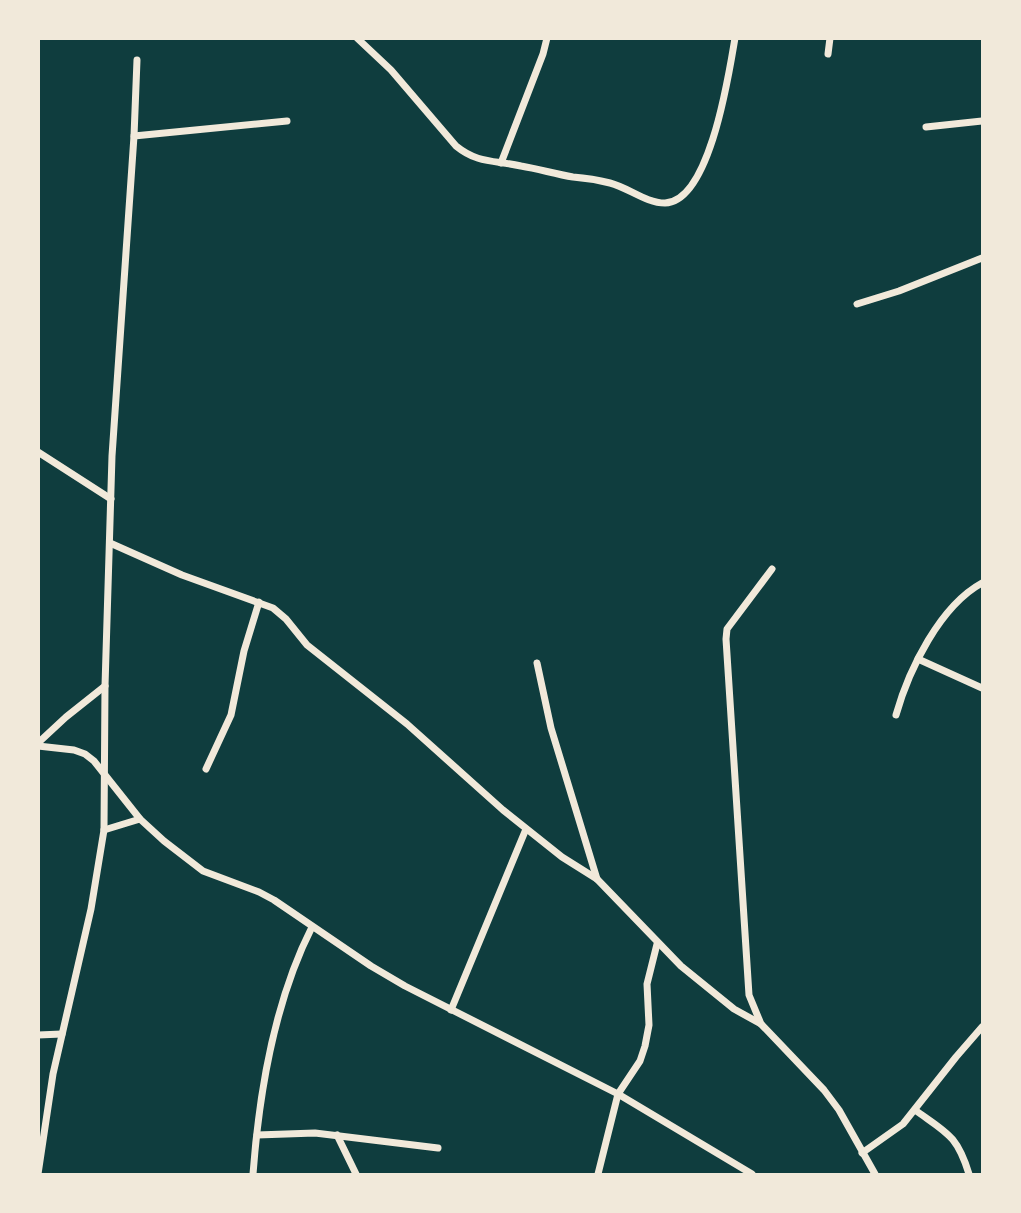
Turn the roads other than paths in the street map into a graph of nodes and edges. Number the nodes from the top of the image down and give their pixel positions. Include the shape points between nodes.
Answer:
1 (357, 38) edge
2 (547, 38) edge
3 (735, 38) edge
4 (830, 38) edge
5 (828, 54) dead end
6 (137, 60) dead end
7 (287, 121) dead end
8 (982, 121) edge
9 (926, 127) dead end
10 (134, 136) junction
11 (501, 163) junction
12 (982, 258) edge
13 (857, 304) dead end
14 (38, 452) edge
15 (111, 499) junction
16 (110, 543) junction
17 (772, 569) dead end
18 (982, 583) edge
19 (259, 602) junction
20 (918, 659) junction
21 (537, 663) dead end
22 (105, 687) junction
23 (982, 688) edge
24 (895, 715) dead end
25 (38, 744) edge
26 (206, 769) dead end
27 (104, 775) junction
28 (140, 819) junction
29 (526, 829) junction
30 (104, 830) junction
31 (597, 879) junction
32 (312, 928) junction
33 (657, 944) junction
34 (451, 1010) junction
35 (761, 1024) junction
36 (982, 1027) edge
37 (62, 1034) junction
38 (38, 1035) edge
39 (618, 1094) junction
40 (915, 1110) junction
41 (257, 1135) junction
42 (337, 1135) junction
43 (438, 1148) dead end
44 (862, 1153) junction
45 (38, 1174) edge
46 (253, 1174) edge
47 (356, 1174) edge
48 (598, 1174) edge
49 (751, 1174) edge
50 (874, 1174) edge
51 (969, 1174) edge

1 - 11 street via 456,146 468,156
2 - 11 street
3 - 11 street via 720,120 696,180 668,203 652,202 610,183
4 - 5 street
6 - 10 street
7 - 10 street
8 - 9 street
10 - 15 street
12 - 13 street
14 - 15 street
15 - 16 street
16 - 19 street
16 - 22 street
17 - 35 street via 727,629 726,639 749,995
18 - 20 street via 968,590 953,607
19 - 26 street via 231,715
19 - 29 street via 286,619 307,645 407,724
20 - 23 street
20 - 24 street
21 - 31 street via 551,728
22 - 25 street
22 - 27 street
25 - 27 street via 85,754
27 - 28 street
27 - 30 street
28 - 30 street
28 - 32 street via 203,871 259,892
29 - 31 street
29 - 34 street
30 - 37 street
31 - 33 street
32 - 34 street
32 - 41 street via 299,953 281,1013
33 - 35 street via 734,1009
33 - 39 street via 647,984 645,1046
34 - 39 street
35 - 44 street via 824,1090
36 - 40 street
37 - 38 street
37 - 45 street
39 - 48 street
39 - 49 street
40 - 44 street
40 - 51 street via 953,1137
41 - 42 street
41 - 46 street
42 - 43 street
42 - 47 street
44 - 50 street

